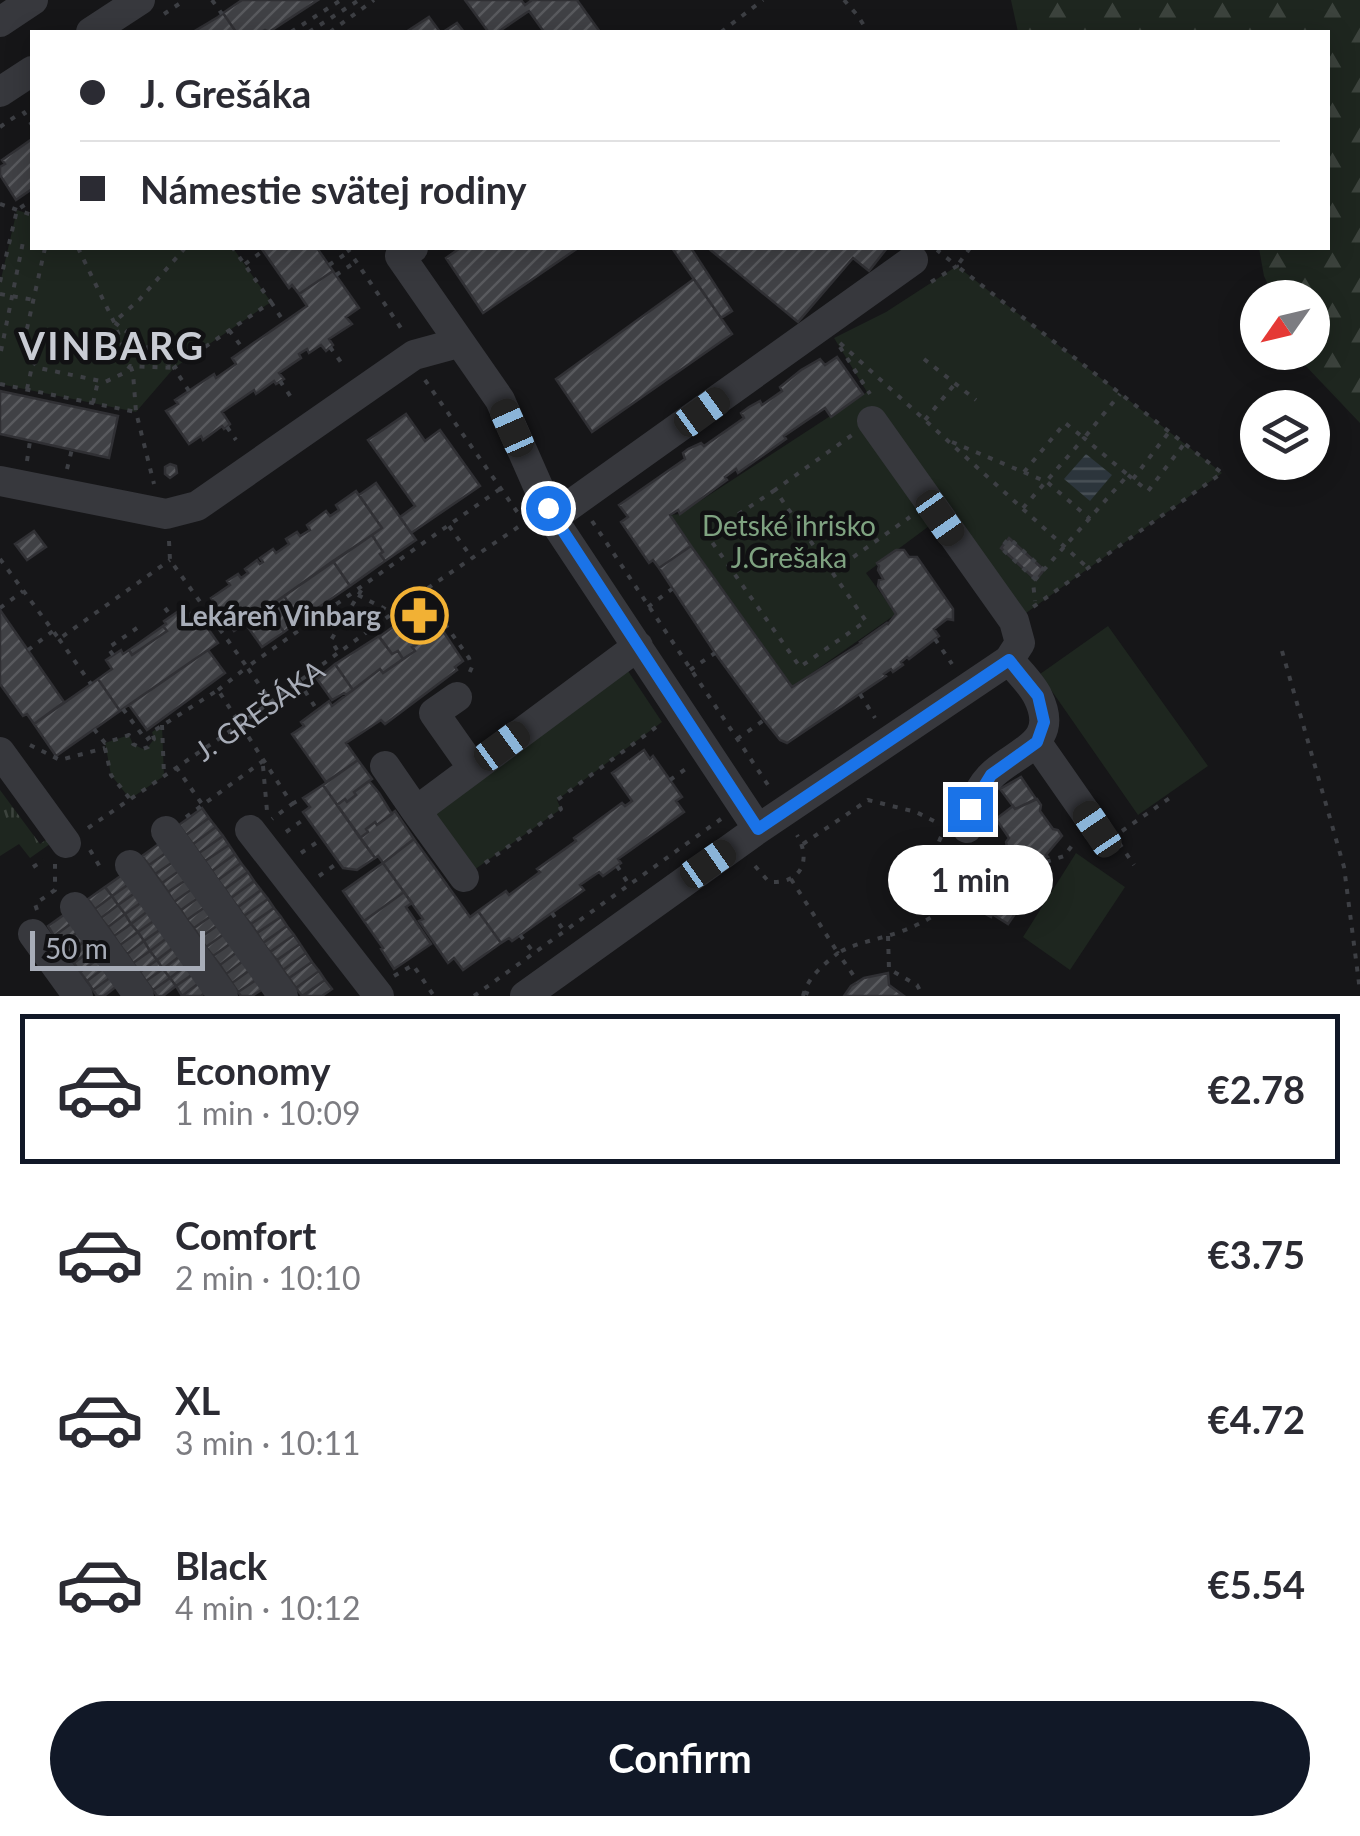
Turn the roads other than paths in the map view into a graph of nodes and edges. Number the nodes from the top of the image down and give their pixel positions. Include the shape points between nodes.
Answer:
1 (33, 0) edge
2 (140, 0) edge
3 (0, 22) edge
4 (94, 30) edge
5 (30, 74) edge
6 (11, 102) edge
7 (406, 252) edge
8 (913, 260) dead end
9 (458, 343) junction
10 (872, 421) road end
11 (13, 475) edge
12 (550, 513) junction
13 (638, 646) junction
14 (1009, 660) junction
15 (462, 687) road end
16 (1037, 742) junction
17 (14, 748) edge
18 (385, 766) dead end
19 (472, 767) junction
20 (416, 810) junction
21 (259, 826) road end
22 (758, 829) junction
23 (958, 829) road end
24 (1097, 829) road end
25 (166, 831) dead end
26 (67, 843) road end
27 (119, 873) road end
28 (464, 877) road end
29 (65, 898) road end
30 (33, 934) dead end
31 (384, 988) edge
32 (78, 996) edge
33 (139, 996) edge
34 (223, 996) edge
35 (282, 996) edge
36 (525, 996) edge

1 - 3 street
2 - 4 street
5 - 6 street
7 - 9 street
8 - 12 street
9 - 11 street via 414,355 197,506 166,514
9 - 12 street via 500,400
10 - 14 street via 1014,622 1020,643
12 - 13 street
13 - 19 street
13 - 22 street
14 - 16 street via 1038,696 1044,722
14 - 22 street
15 - 19 street via 434,712
16 - 23 street via 991,775
16 - 24 street
17 - 26 street
18 - 20 street
19 - 20 street
20 - 28 street
21 - 31 street
22 - 36 street
25 - 35 street
27 - 34 street
29 - 33 street
30 - 32 street

